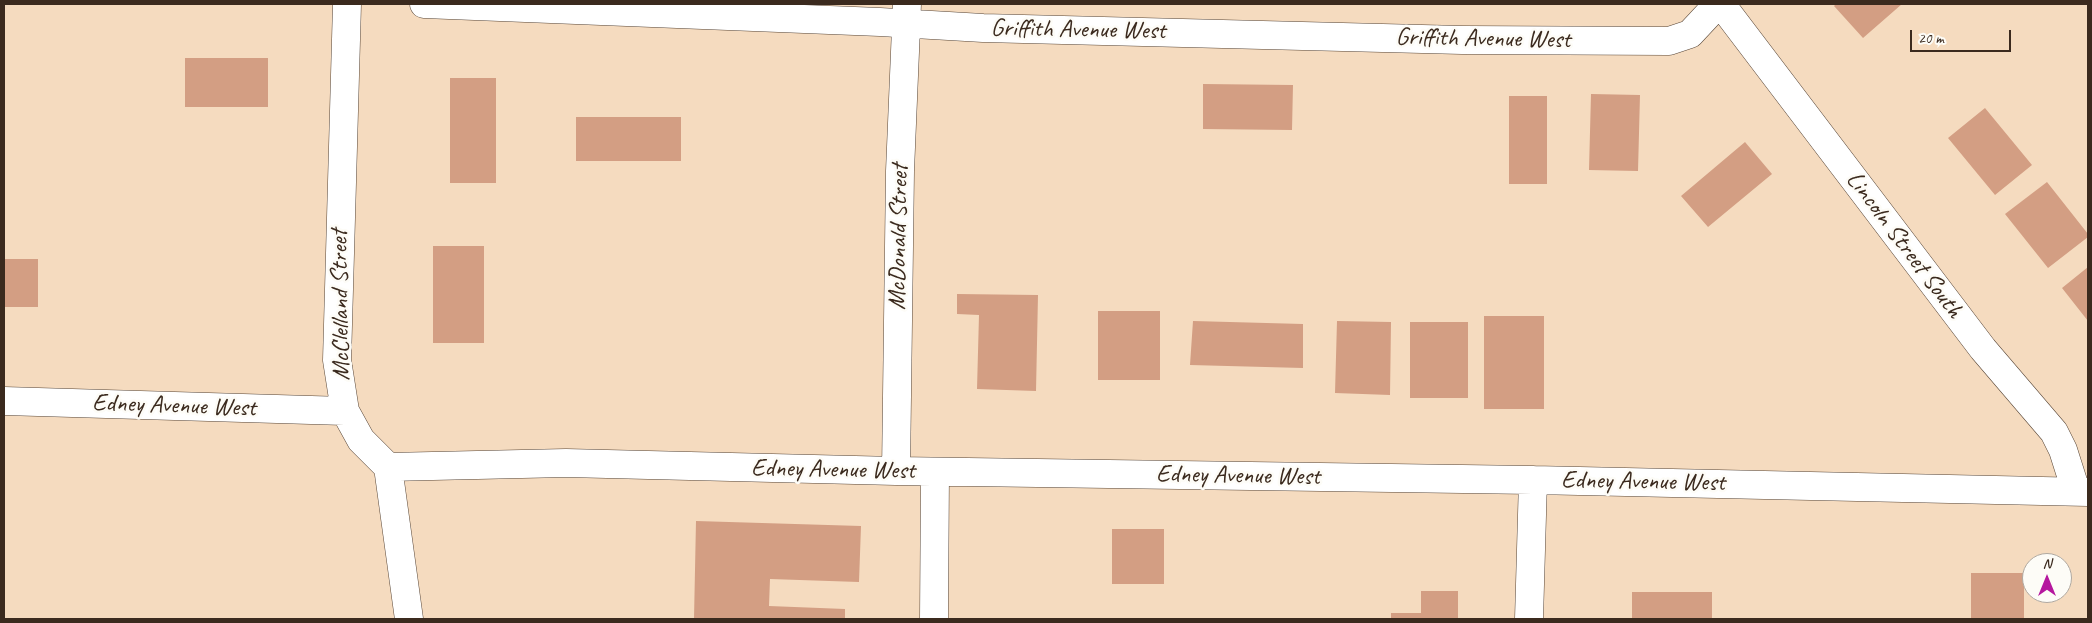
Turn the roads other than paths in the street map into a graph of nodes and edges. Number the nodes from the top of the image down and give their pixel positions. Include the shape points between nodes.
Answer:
1 (347, 4) edge
2 (424, 4) edge
3 (1720, 4) edge
4 (906, 14) edge
5 (4, 401) edge
6 (344, 411) junction
7 (388, 467) junction
8 (896, 471) junction
9 (935, 472) junction
10 (1533, 480) junction
11 (2082, 492) edge
12 (409, 619) edge
13 (934, 619) edge
14 (1529, 619) edge

1 - 6 street, McClelland Street via 337,331 337,360
2 - 4 street, Griffith Avenue West
3 - 4 street, Griffith Avenue West via 1690,34 1669,41 1462,40 984,28
3 - 11 street, Lincoln Street South via 1983,349 2054,432
4 - 8 street, McDonald Street via 900,171
5 - 6 street, Edney Avenue West
6 - 7 street, McClelland Street via 361,440
7 - 8 street, Edney Avenue West via 566,463
7 - 12 street
8 - 9 street, Edney Avenue West
9 - 10 street, Edney Avenue West
9 - 13 street
10 - 11 street, Edney Avenue West
10 - 14 street

